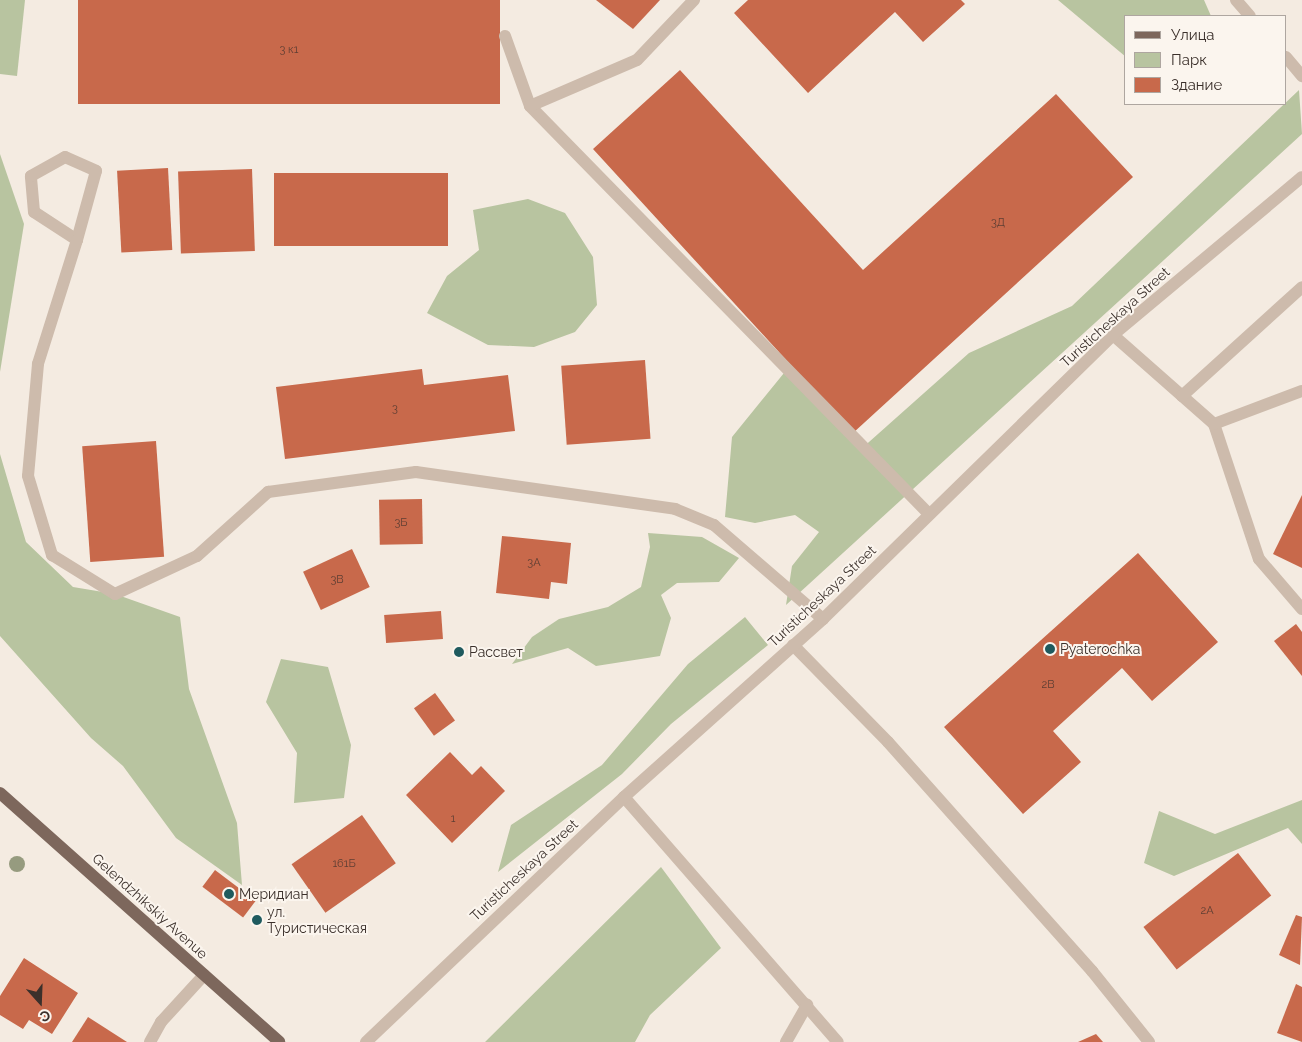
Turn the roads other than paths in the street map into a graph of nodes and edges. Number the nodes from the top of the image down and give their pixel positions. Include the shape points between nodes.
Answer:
1 (694, 0) edge
2 (1236, 0) edge
3 (1249, 15) edge
4 (506, 36) dead end
5 (1287, 58) edge
6 (1302, 76) edge
7 (530, 106) junction
8 (1302, 177) edge
9 (77, 240) junction
10 (1302, 287) edge
11 (1113, 335) junction
12 (1302, 391) edge
13 (1182, 396) junction
14 (1214, 424) junction
15 (929, 514) junction
16 (1302, 609) edge
17 (823, 619) junction
18 (793, 645) junction
19 (0, 793) edge
20 (624, 797) junction
21 (204, 975) junction
22 (807, 1005) junction
23 (150, 1042) edge
24 (279, 1042) edge
25 (366, 1042) edge
26 (786, 1042) edge
27 (838, 1042) edge
28 (1150, 1042) edge

1 - 7 street via 637,60
2 - 3 street
4 - 7 street
5 - 6 street
7 - 15 street
8 - 11 street, Turisticheskaya Street
9 - 9 street via 96,171 65,157 30,176 34,212
9 - 17 street via 38,364 28,476 52,555 115,594 197,556 268,492 416,472 674,509 714,525
10 - 13 street
11 - 13 street
11 - 15 street, Turisticheskaya Street
12 - 14 street
13 - 14 street
14 - 16 street via 1259,559
15 - 17 street, Turisticheskaya Street
17 - 18 street, Turisticheskaya Street
18 - 20 street, Turisticheskaya Street
18 - 28 street via 888,742 1092,971
19 - 21 main road, Gelendzhikskiy Avenue
20 - 22 street
20 - 25 street, Turisticheskaya Street
21 - 23 street via 161,1022
21 - 24 main road, Gelendzhikskiy Avenue
22 - 26 street
22 - 27 street

